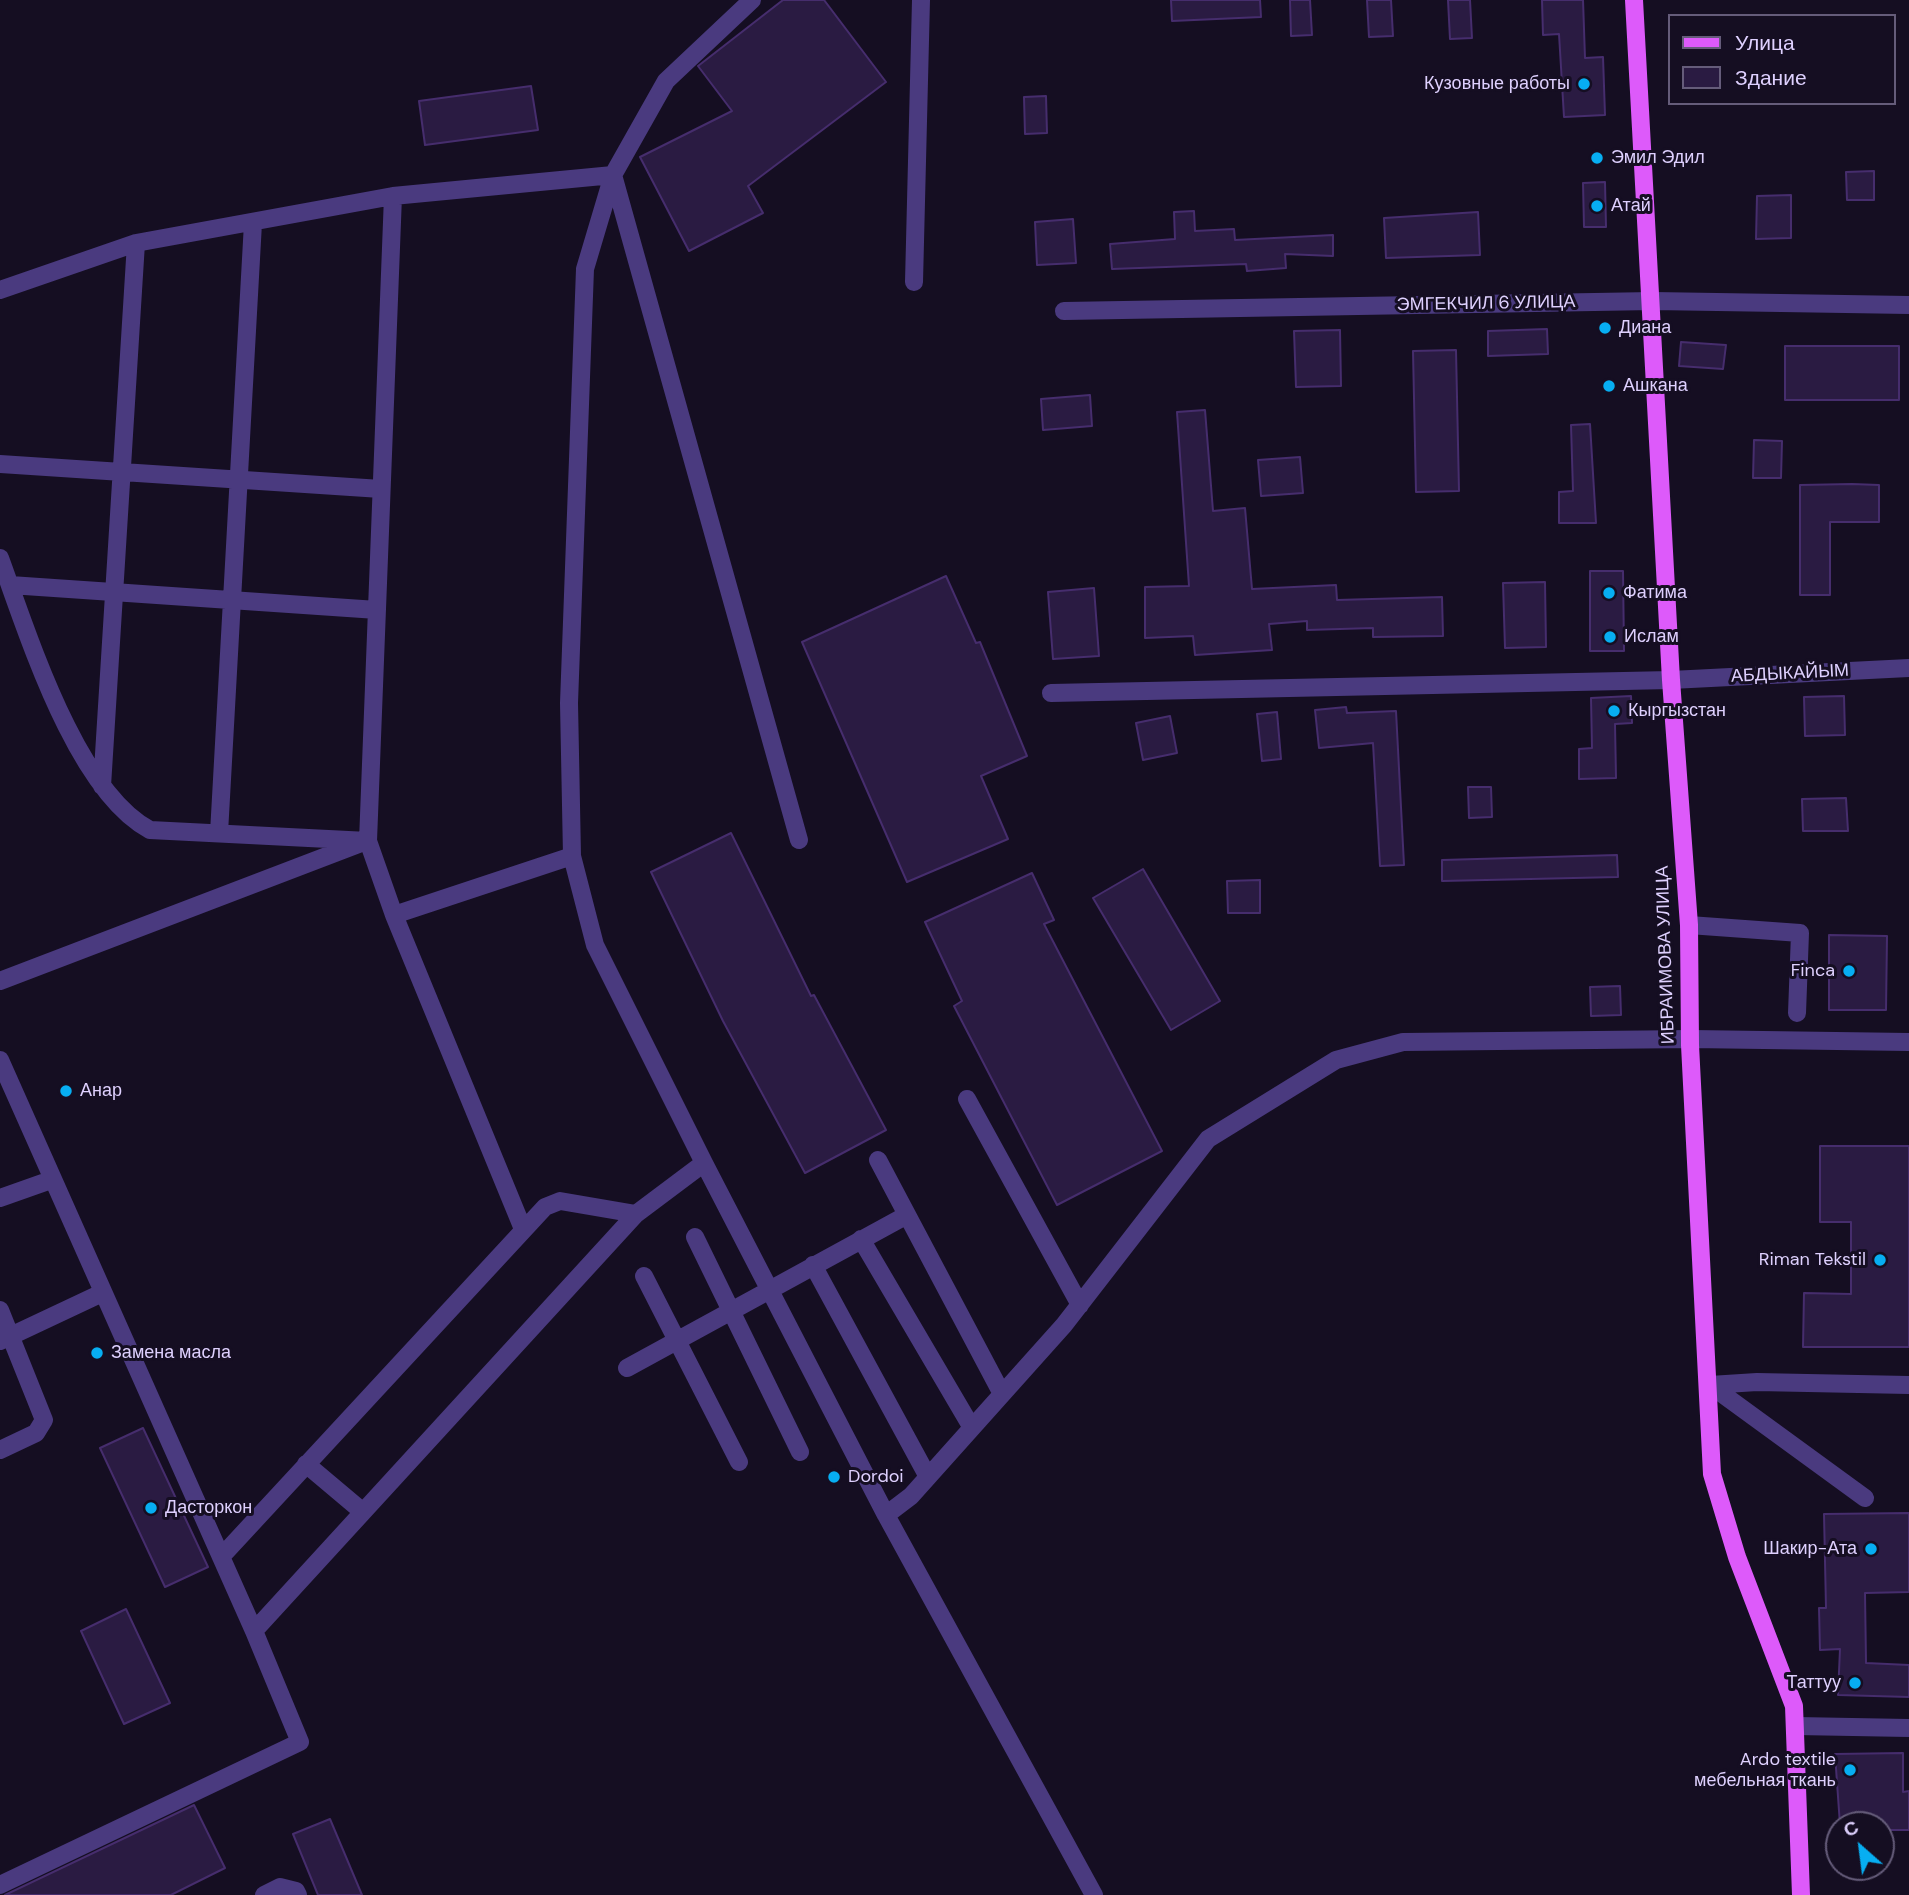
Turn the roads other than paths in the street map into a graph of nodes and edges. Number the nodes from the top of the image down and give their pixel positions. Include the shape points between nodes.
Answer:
1 (752, 0) edge
2 (921, 0) edge
3 (1634, 0) edge
4 (613, 174) junction
5 (393, 196) junction
6 (253, 223) junction
7 (136, 243) junction
8 (914, 282) dead end
9 (0, 290) edge
10 (1653, 301) junction
11 (1909, 305) edge
12 (1063, 311) dead end
13 (0, 464) edge
14 (122, 471) junction
15 (239, 478) junction
16 (382, 489) junction
17 (0, 558) edge
18 (10, 585) junction
19 (114, 591) junction
20 (232, 602) junction
21 (377, 610) junction
22 (1909, 668) edge
23 (1671, 680) junction
24 (1051, 693) dead end
25 (102, 786) junction
26 (219, 833) junction
27 (799, 840) dead end
28 (368, 841) junction
29 (572, 856) junction
30 (394, 915) junction
31 (1689, 925) junction
32 (0, 981) edge
33 (1797, 1013) dead end
34 (1691, 1039) junction
35 (1909, 1042) edge
36 (0, 1060) edge
37 (967, 1099) dead end
38 (878, 1160) dead end
39 (704, 1163) junction
40 (51, 1180) junction
41 (0, 1198) edge
42 (636, 1214) junction
43 (907, 1215) junction
44 (523, 1229) junction
45 (695, 1237) dead end
46 (861, 1239) junction
47 (813, 1265) junction
48 (644, 1276) dead end
49 (769, 1289) junction
50 (102, 1293) junction
51 (1080, 1305) junction
52 (0, 1310) edge
53 (732, 1310) junction
54 (6, 1338) edge
55 (678, 1340) junction
56 (627, 1368) dead end
57 (1710, 1385) junction
58 (1909, 1385) edge
59 (1002, 1394) junction
60 (972, 1429) junction
61 (0, 1450) edge
62 (800, 1451) dead end
63 (739, 1462) dead end
64 (306, 1464) junction
65 (928, 1477) junction
66 (1865, 1498) dead end
67 (363, 1512) junction
68 (886, 1515) junction
69 (221, 1557) junction
70 (254, 1631) junction
71 (1796, 1726) junction
72 (1909, 1728) edge
73 (0, 1885) edge
74 (264, 1895) edge
75 (298, 1895) edge
76 (1094, 1895) edge
77 (1801, 1895) edge

1 - 4 street via 666,80
2 - 8 street
3 - 10 main road, ИБРАИМОВА УЛИЦА
4 - 5 street
4 - 27 street
4 - 29 street via 585,269 569,704
5 - 6 street
5 - 16 street
6 - 7 street
6 - 15 street
7 - 9 street
7 - 14 street
10 - 11 street, ЭМГЕКЧИЛ 6 УЛИЦА
10 - 12 street, ЭМГЕКЧИЛ 6 УЛИЦА
10 - 23 main road, ИБРАИМОВА УЛИЦА
13 - 14 street
14 - 15 street
14 - 19 street
15 - 16 street
15 - 20 street
16 - 21 street
17 - 18 street
18 - 19 street
18 - 25 street via 51,696
19 - 20 street
19 - 25 street
20 - 21 street
20 - 26 street
21 - 28 street
22 - 23 street, АБДЫКАЙЫМ
23 - 24 street, АБДЫКАЙЫМ
23 - 31 main road, ИБРАИМОВА УЛИЦА
25 - 26 street via 130,819 150,830
26 - 28 street
28 - 30 street
28 - 32 street
29 - 30 street
29 - 39 street via 595,945
30 - 44 street
31 - 33 street via 1800,933
31 - 34 main road, ИБРАИМОВА УЛИЦА
34 - 35 street
34 - 51 street via 1403,1042 1336,1060 1209,1139
34 - 57 main road, ИБРАИМОВА УЛИЦА
36 - 40 street
37 - 51 street
38 - 43 street
39 - 42 street
39 - 49 street
40 - 41 street
40 - 50 street
42 - 44 street via 560,1201 545,1207
42 - 67 street
43 - 46 street
43 - 59 street
44 - 64 street
45 - 53 street
46 - 47 street
46 - 60 street
47 - 49 street
47 - 65 street
48 - 55 street
49 - 53 street
49 - 68 street
50 - 54 street
50 - 69 street
51 - 59 street
52 - 54 street
53 - 55 street
53 - 62 street
54 - 61 street via 44,1420 36,1433
55 - 56 street
55 - 63 street
57 - 58 street
57 - 66 street
57 - 71 main road, ИБРАИМОВА УЛИЦА via 1712,1474 1737,1557 1794,1706
59 - 60 street
60 - 65 street
64 - 67 street
64 - 69 street
65 - 68 street
67 - 70 street
68 - 76 street
69 - 70 street
70 - 73 street via 300,1742
71 - 72 street
71 - 77 main road, ИБРАИМОВА УЛИЦА
74 - 75 street via 280,1887

